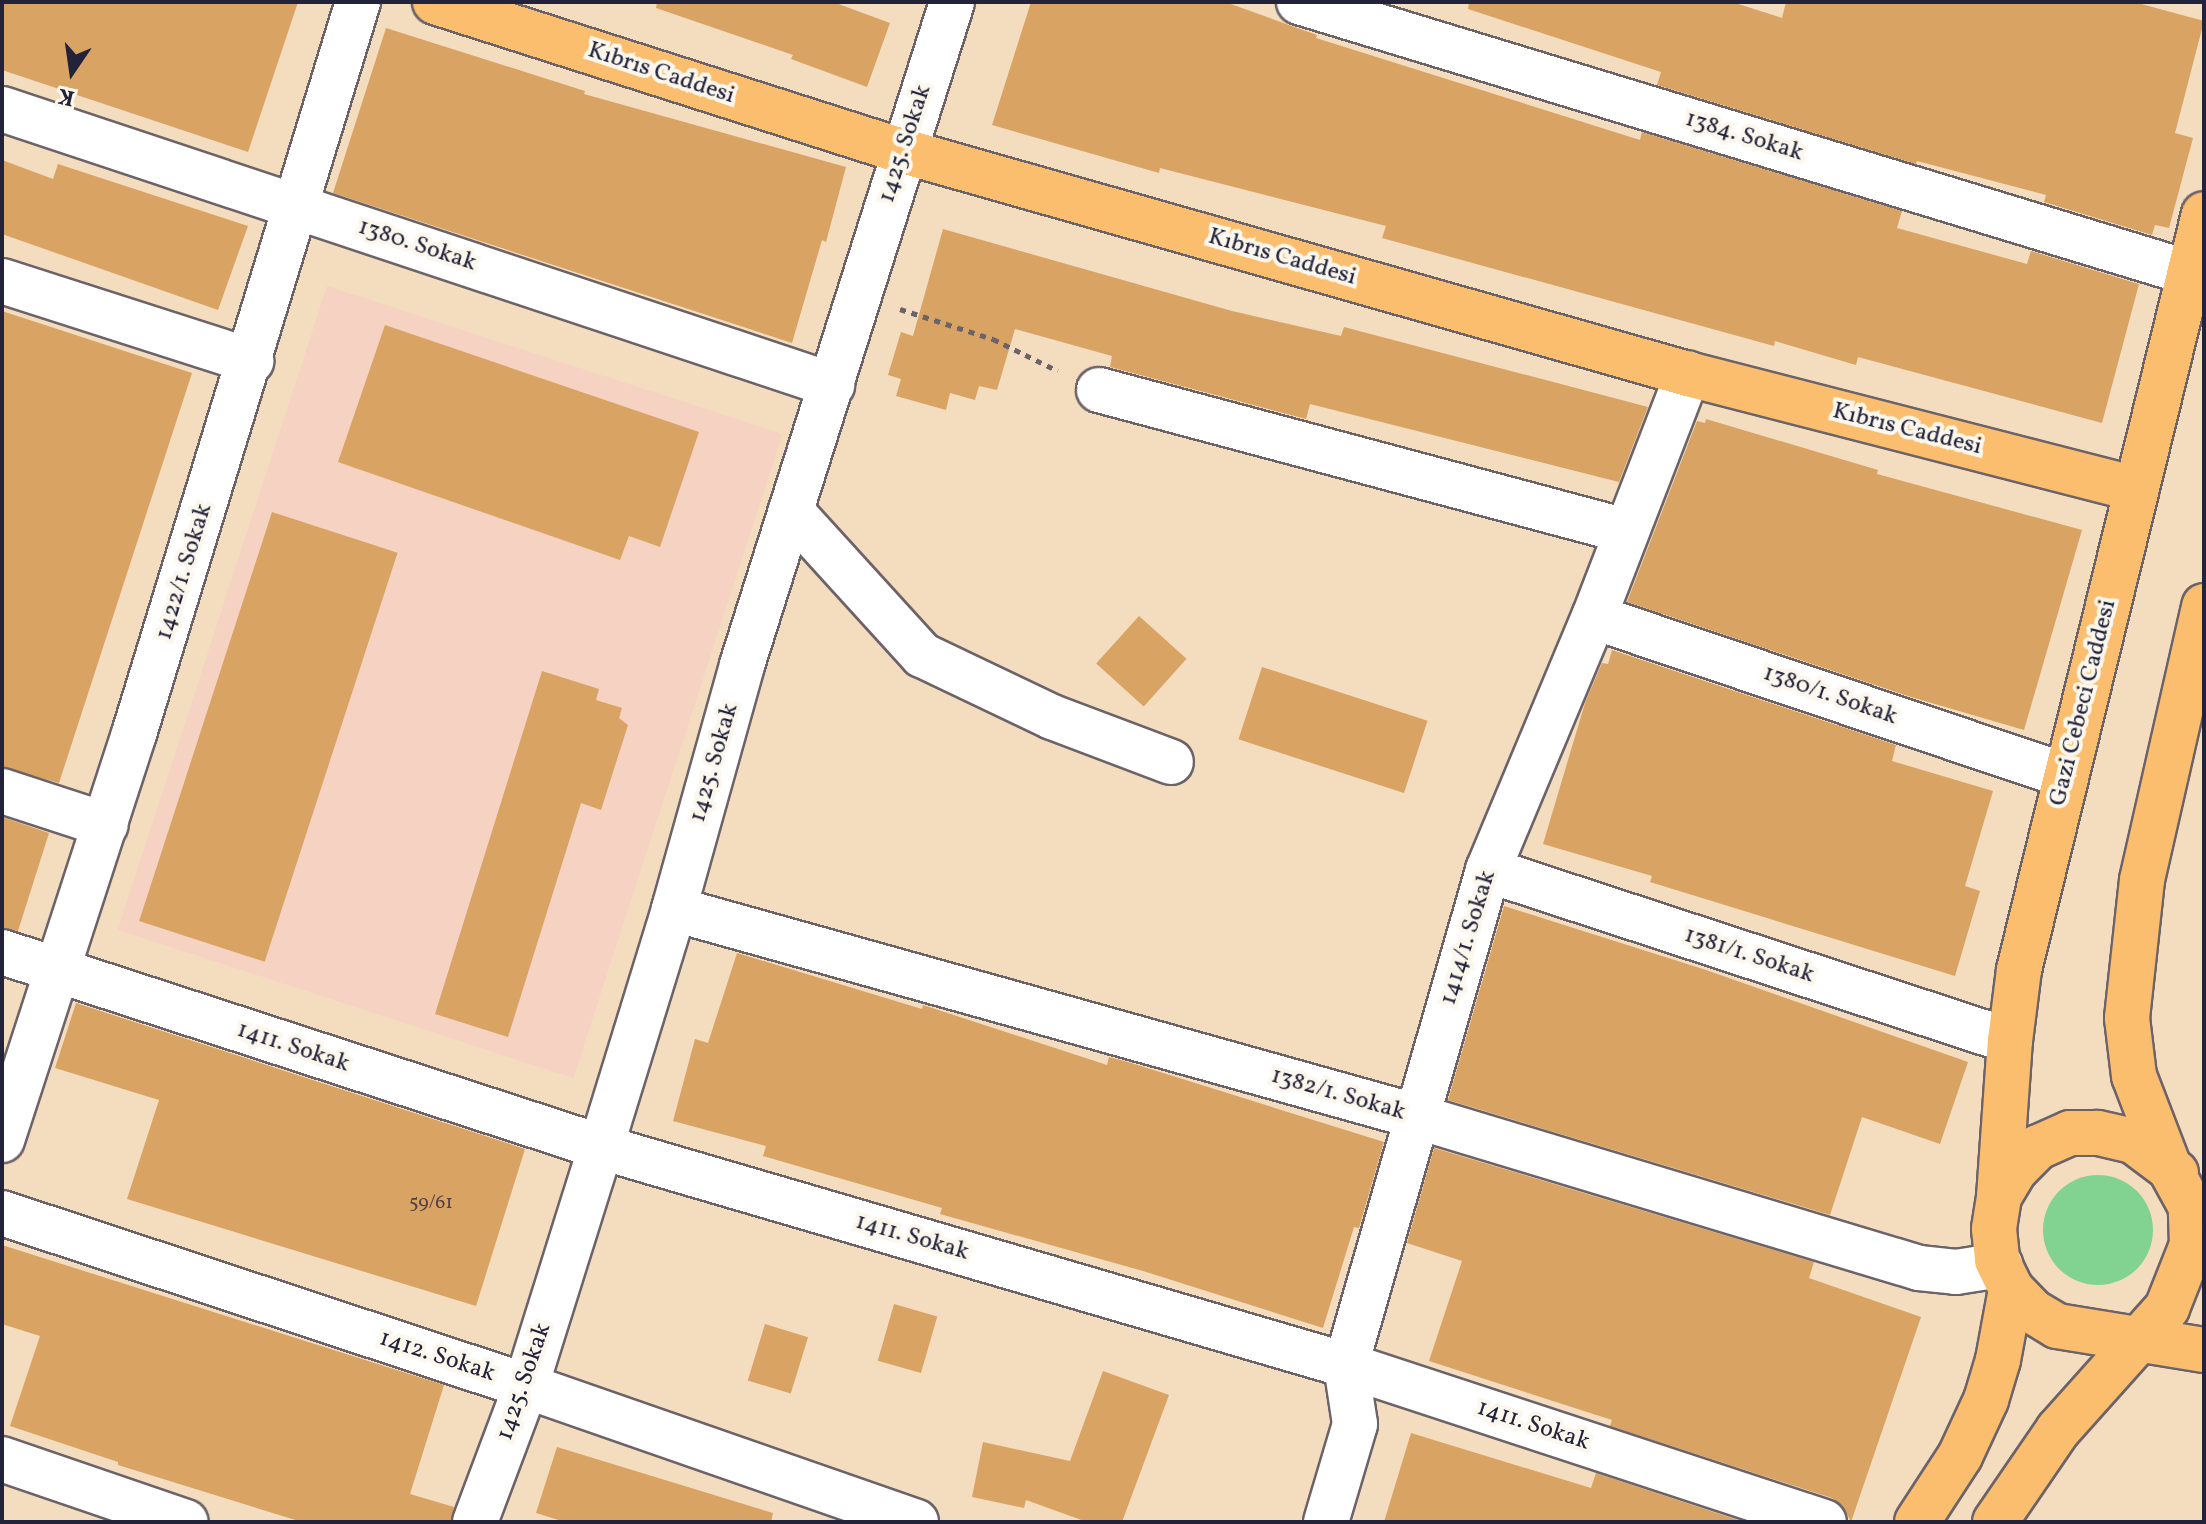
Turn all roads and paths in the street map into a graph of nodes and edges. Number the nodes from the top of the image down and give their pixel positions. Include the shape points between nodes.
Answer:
1 (358, 2) edge
2 (435, 2) edge
3 (952, 2) edge
4 (1299, 2) edge
5 (2, 109) edge
6 (903, 151) junction
7 (299, 207) junction
8 (2204, 214) edge
9 (2190, 273) junction
10 (2, 281) edge
11 (859, 295) junction
12 (251, 361) junction
13 (1688, 374) junction
14 (832, 385) junction
15 (1099, 390) joint
16 (2137, 489) junction
17 (791, 511) junction
18 (1626, 531) junction
19 (2204, 606) edge
20 (1594, 617) junction
21 (1171, 762) dead end
22 (2066, 776) junction
23 (2, 791) edge
24 (106, 825) junction
25 (1488, 870) junction
26 (674, 909) junction
27 (2, 952) edge
28 (58, 973) junction
29 (2010, 1041) junction
30 (1415, 1116) junction
31 (2, 1140) edge
32 (601, 1147) junction
33 (2169, 1167) junction
34 (2204, 1193) edge
35 (1999, 1197) junction
36 (2, 1213) edge
37 (2006, 1277) junction
38 (2142, 1338) junction
39 (2204, 1350) edge
40 (1346, 1365) junction
41 (526, 1386) junction
42 (2, 1459) edge
43 (186, 1522) edge
44 (475, 1522) edge
45 (916, 1522) edge
46 (1326, 1522) edge
47 (1824, 1522) edge
48 (1917, 1522) edge
49 (1995, 1522) edge

1 - 7 street, 1422/1. Sokak
2 - 6 main road, Kıbrıs Caddesi
3 - 6 street, 1425. Sokak
4 - 9 street, 1384. Sokak
5 - 7 street, 1380. Sokak
6 - 11 street, 1425. Sokak
6 - 13 main road, Kıbrıs Caddesi
7 - 12 street, 1422/1. Sokak
7 - 14 street, 1380. Sokak
8 - 9 main road, Gazi Cebeci Caddesi
9 - 16 main road, Gazi Cebeci Caddesi
10 - 12 street
11 - 14 street, 1425. Sokak
11 - 15 path via 993,339
12 - 24 street, 1422/1. Sokak
13 - 16 main road, Kıbrıs Caddesi
13 - 18 street, 1414/1. Sokak
14 - 17 street, 1425. Sokak
15 - 18 street
16 - 22 main road, Gazi Cebeci Caddesi
17 - 21 street via 922,655 1052,717
17 - 26 street, 1425. Sokak
18 - 20 street, 1414/1. Sokak
19 - 33 main road via 2142,880 2127,1018 2134,1076
20 - 22 street, 1380/1. Sokak
20 - 25 street, 1414/1. Sokak
22 - 29 main road, Gazi Cebeci Caddesi via 2019,970
23 - 24 street
24 - 28 street, 1422/1. Sokak
25 - 29 street, 1381/1. Sokak
25 - 30 street, 1414/1. Sokak
26 - 30 street, 1382/1. Sokak
26 - 32 street, 1425. Sokak
27 - 28 street, 1411. Sokak
28 - 31 street, 1422/1. Sokak
28 - 32 street, 1411. Sokak
29 - 35 main road, Gazi Cebeci Caddesi
30 - 37 street, 1382/1. Sokak via 1919,1268
30 - 40 street, 1414/1. Sokak
32 - 40 street, 1411. Sokak
32 - 41 street, 1425. Sokak
33 - 34 main road
33 - 35 main road via 2133,1141 2070,1133 2038,1147
33 - 38 main road via 2191,1207 2192,1245 2167,1308
35 - 37 main road via 1994,1229
36 - 41 street, 1412. Sokak
37 - 38 main road via 2032,1311 2057,1326
37 - 48 main road via 1998,1360 1986,1400 1960,1456
38 - 39 main road
38 - 49 main road via 2058,1430
40 - 46 street, 1414/1. Sokak via 1355,1424
40 - 47 street, 1411. Sokak
41 - 44 street, 1425. Sokak
41 - 45 street, 1412. Sokak
42 - 43 street

